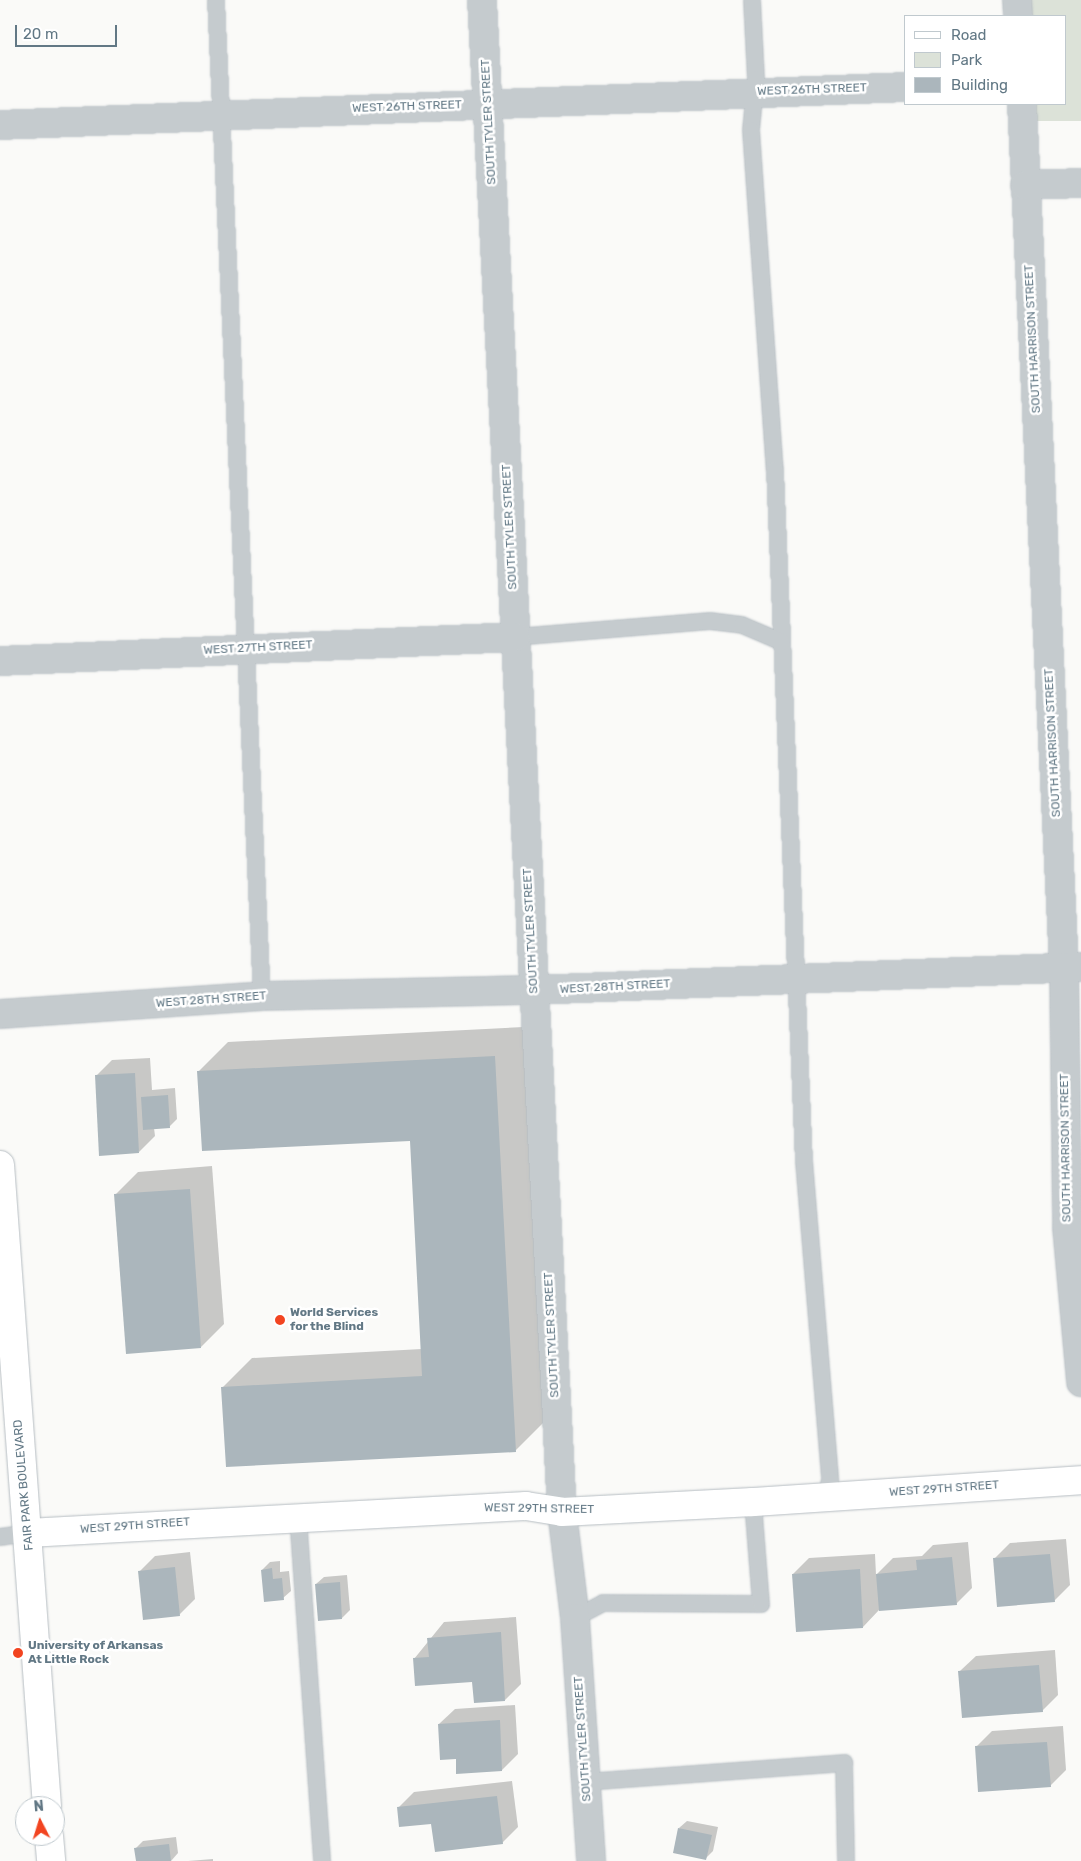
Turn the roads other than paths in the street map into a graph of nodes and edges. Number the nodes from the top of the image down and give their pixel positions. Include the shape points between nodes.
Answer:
1 (216, 0) edge
2 (482, 0) edge
3 (752, 0) edge
4 (1017, 0) edge
5 (1018, 15) edge
6 (904, 87) edge
7 (753, 93) junction
8 (488, 104) junction
9 (1022, 105) edge
10 (222, 114) junction
11 (0, 125) edge
12 (1081, 183) edge
13 (1025, 186) junction
14 (516, 637) junction
15 (782, 642) junction
16 (244, 649) junction
17 (0, 661) edge
18 (1073, 967) edge
19 (797, 979) junction
20 (534, 990) junction
21 (262, 996) junction
22 (0, 1014) edge
23 (0, 1165) edge
24 (1074, 1225) edge
25 (1081, 1382) edge
26 (1081, 1480) edge
27 (826, 1497) junction
28 (754, 1502) junction
29 (562, 1512) junction
30 (298, 1516) junction
31 (28, 1533) junction
32 (0, 1537) edge
33 (575, 1618) junction
34 (586, 1782) junction
35 (46, 1796) edge
36 (50, 1846) edge
37 (51, 1861) edge
38 (322, 1861) edge
39 (591, 1861) edge
40 (846, 1861) edge

1 - 10 lane
2 - 8 street, SOUTH TYLER STREET
3 - 7 lane via 756,79
4 - 5 street
6 - 7 street, WEST 26TH STREET
7 - 8 street, WEST 26TH STREET
7 - 15 lane via 751,130 775,470
8 - 10 street, WEST 26TH STREET
8 - 14 street, SOUTH TYLER STREET
9 - 13 street, SOUTH HARRISON STREET
10 - 11 street, WEST 26TH STREET
10 - 16 lane
12 - 13 street
13 - 18 street, SOUTH HARRISON STREET
14 - 15 lane via 710,621 742,625
14 - 16 street, WEST 27TH STREET
14 - 20 street, SOUTH TYLER STREET
15 - 19 lane
16 - 17 street, WEST 27TH STREET
16 - 21 lane
18 - 19 street, WEST 28TH STREET
18 - 24 street, SOUTH HARRISON STREET
19 - 20 street, WEST 28TH STREET
19 - 27 lane via 796,1023 804,1161 830,1480
20 - 21 street, WEST 28TH STREET
20 - 29 street, SOUTH TYLER STREET
21 - 22 street, WEST 28TH STREET
23 - 31 street, FAIR PARK BOULEVARD
24 - 25 street, SOUTH HARRISON STREET
26 - 27 street, WEST 29TH STREET
27 - 28 street, WEST 29TH STREET
28 - 29 street, WEST 29TH STREET
28 - 33 lane via 761,1604 603,1603
29 - 30 street, WEST 29TH STREET via 526,1506
29 - 33 street, SOUTH TYLER STREET
30 - 31 street, WEST 29TH STREET
30 - 38 lane
31 - 32 lane
31 - 35 street, FAIR PARK BOULEVARD
33 - 34 street, SOUTH TYLER STREET
34 - 39 street, SOUTH TYLER STREET
34 - 40 lane via 844,1763
36 - 37 street

